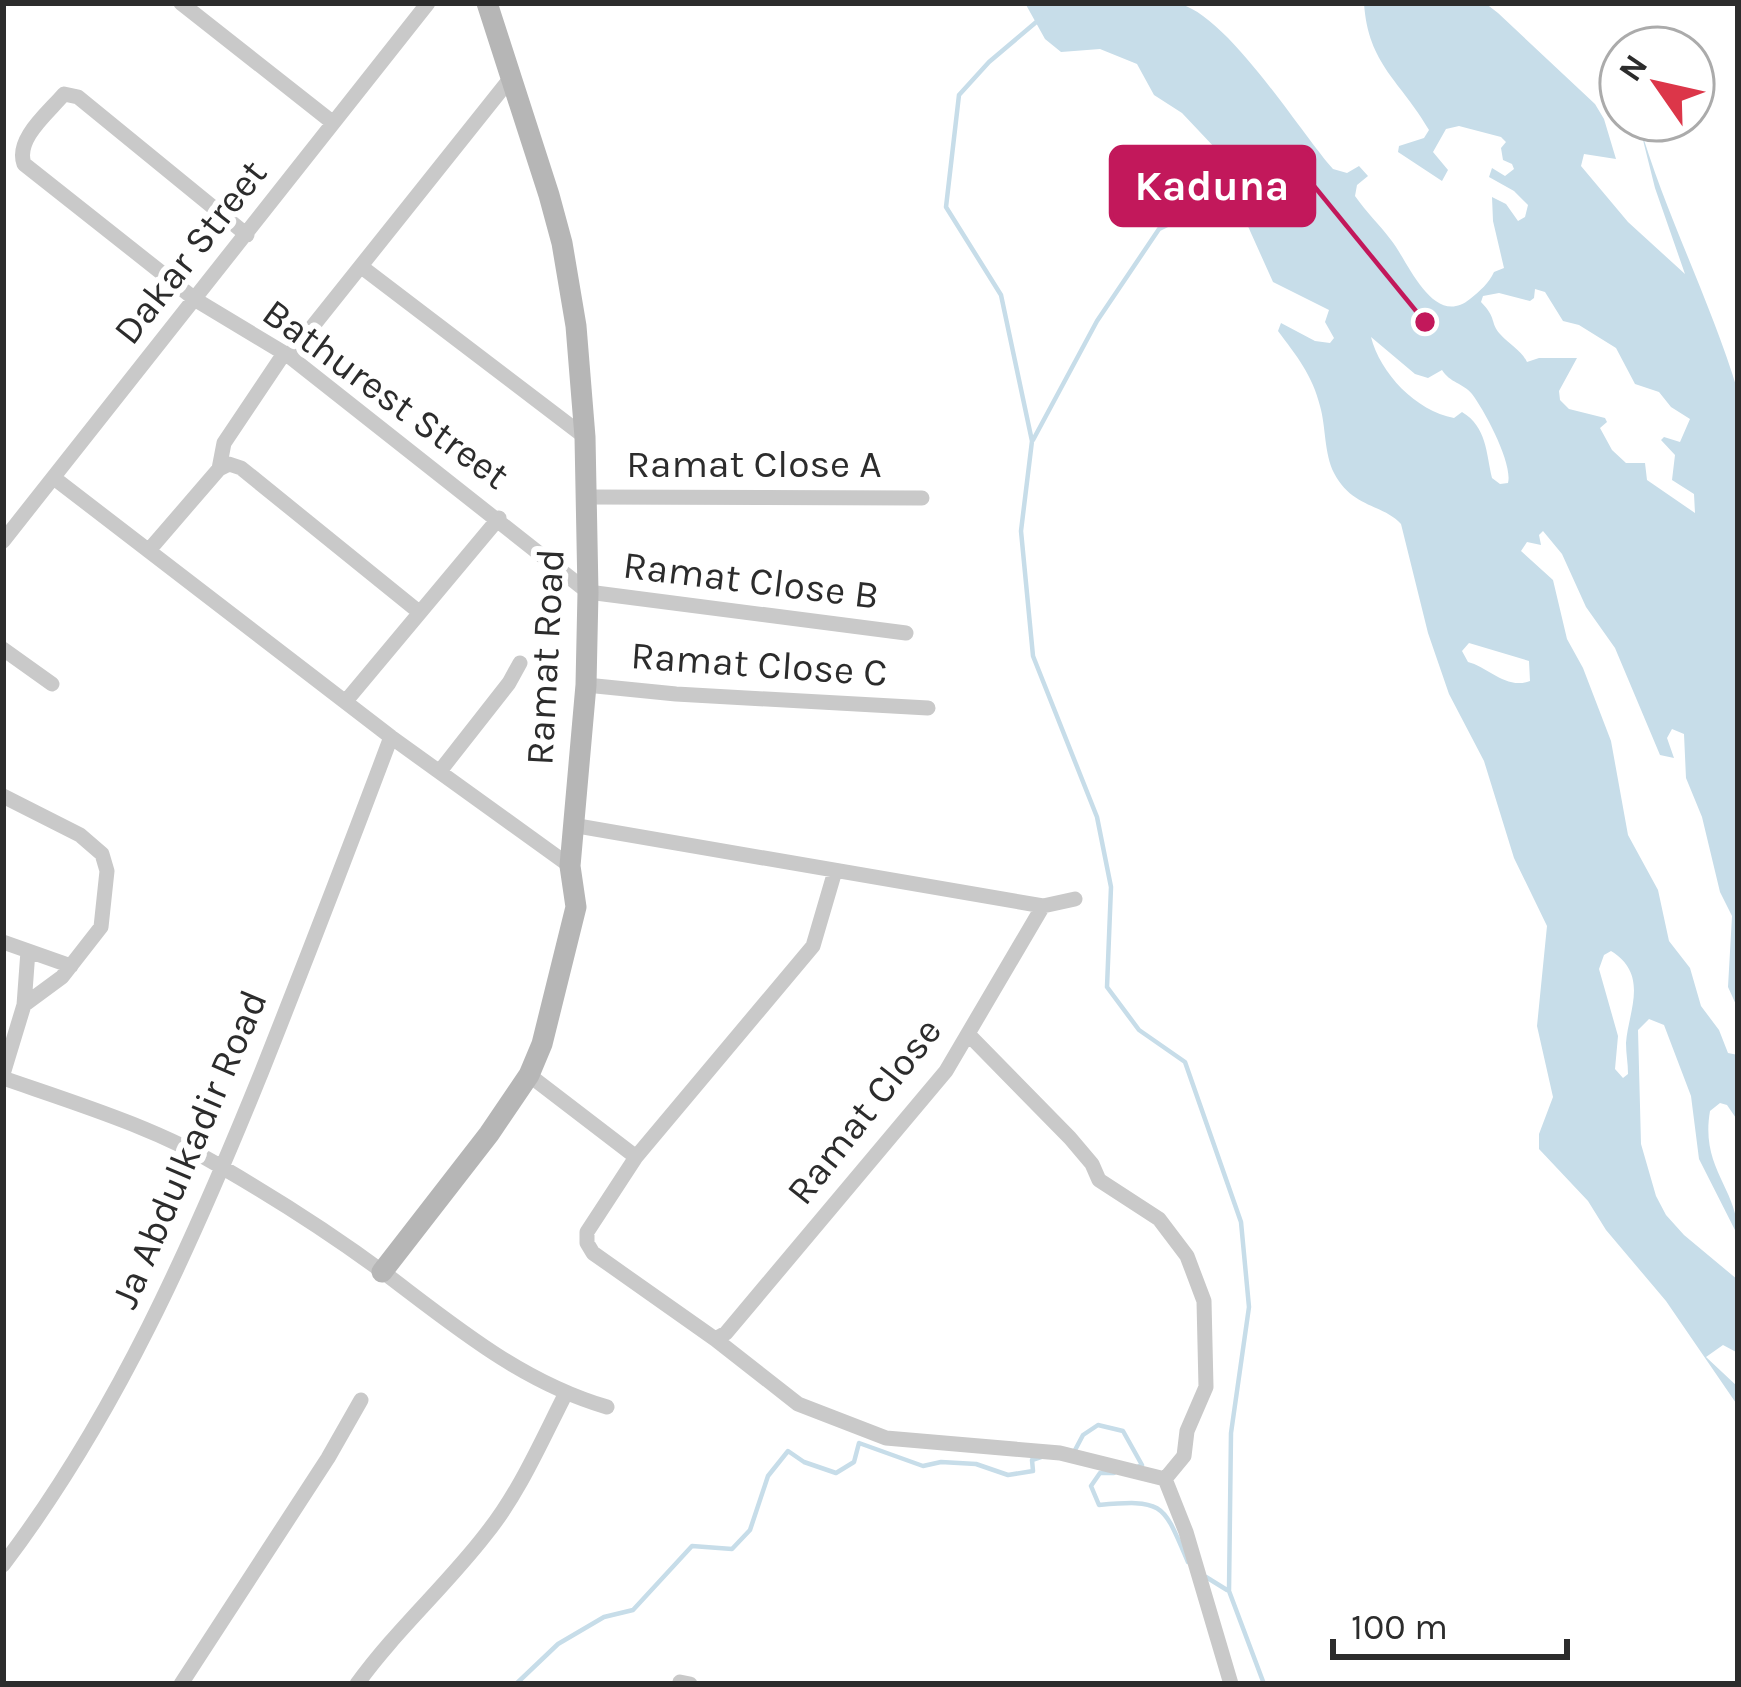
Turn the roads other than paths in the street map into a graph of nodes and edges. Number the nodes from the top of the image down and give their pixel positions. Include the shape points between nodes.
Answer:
1 (181, 3) edge
2 (428, 3) edge
3 (487, 3) edge
4 (510, 79) junction
5 (332, 122) junction
6 (248, 236) junction
7 (363, 268) junction
8 (196, 300) junction
9 (286, 356) junction
10 (585, 437) junction
11 (218, 469) junction
12 (54, 478) junction
13 (586, 497) junction
14 (922, 498) dead end
15 (499, 518) junction
16 (3, 541) edge
17 (150, 549) junction
18 (589, 592) junction
19 (419, 612) junction
20 (906, 633) dead end
21 (3, 650) edge
22 (520, 663) dead end
23 (52, 684) dead end
24 (586, 685) junction
25 (346, 701) junction
26 (928, 708) dead end
27 (391, 737) junction
28 (440, 771) junction
29 (3, 796) edge
30 (572, 825) junction
31 (570, 866) junction
32 (836, 871) junction
33 (1075, 899) dead end
34 (1043, 906) junction
35 (3, 942) edge
36 (28, 952) junction
37 (71, 966) junction
38 (24, 1005) junction
39 (968, 1034) junction
40 (529, 1075) junction
41 (3, 1076) edge
42 (636, 1157) junction
43 (223, 1167) junction
44 (382, 1272) junction
45 (715, 1339) junction
46 (565, 1395) junction
47 (361, 1400) dead end
48 (607, 1407) dead end
49 (1165, 1479) junction
50 (3, 1565) edge
51 (181, 1684) edge
52 (357, 1684) edge
53 (1231, 1684) edge

1 - 5 street
2 - 5 street, Dakar Street
3 - 4 street, Ramat Road
4 - 7 street
4 - 10 street, Ramat Road via 562,243
5 - 6 street, Dakar Street
6 - 8 street, Dakar Street
6 - 8 street, Bathurest Street via 78,97 64,94 24,142 24,164
7 - 9 street
7 - 10 street
8 - 9 street, Bathurest Street
8 - 12 street, Dakar Street
9 - 11 street via 224,443
9 - 15 street, Bathurest Street
10 - 13 street, Ramat Road
11 - 17 street
11 - 19 street via 241,468
12 - 16 street, Dakar Street
12 - 17 street
13 - 14 street, Ramat Close A
13 - 18 street, Ramat Road
15 - 18 street, Bathurest Street
15 - 19 street
17 - 25 street
18 - 20 street, Ramat Close B
18 - 24 street, Ramat Road
19 - 25 street
21 - 23 street
22 - 28 street
24 - 26 street, Ramat Close C
24 - 30 street, Ramat Road
25 - 27 street
27 - 28 street
27 - 43 street, Ja Abdulkadir Road
28 - 31 street
29 - 37 street via 80,835 107,862 101,927
30 - 31 street, Ramat Road
30 - 32 street
31 - 40 street, Ramat Road via 576,907
32 - 34 street
32 - 42 street via 813,946
33 - 34 street
34 - 39 street, Ramat Close
35 - 36 street
36 - 37 street
36 - 38 street
37 - 38 street
38 - 41 street
39 - 45 street, Ramat Close via 946,1071
39 - 49 street via 1070,1138 1099,1180 1159,1219 1187,1256 1204,1300 1206,1387 1184,1456
40 - 42 street
40 - 44 street, Ramat Road
41 - 43 street
42 - 45 street via 587,1243
43 - 44 street
43 - 50 street, Ja Abdulkadir Road via 102,1414
44 - 46 street via 477,1345
45 - 49 street via 798,1404 886,1438 1060,1454
46 - 48 street
46 - 52 street via 490,1529
47 - 51 street
49 - 53 street

